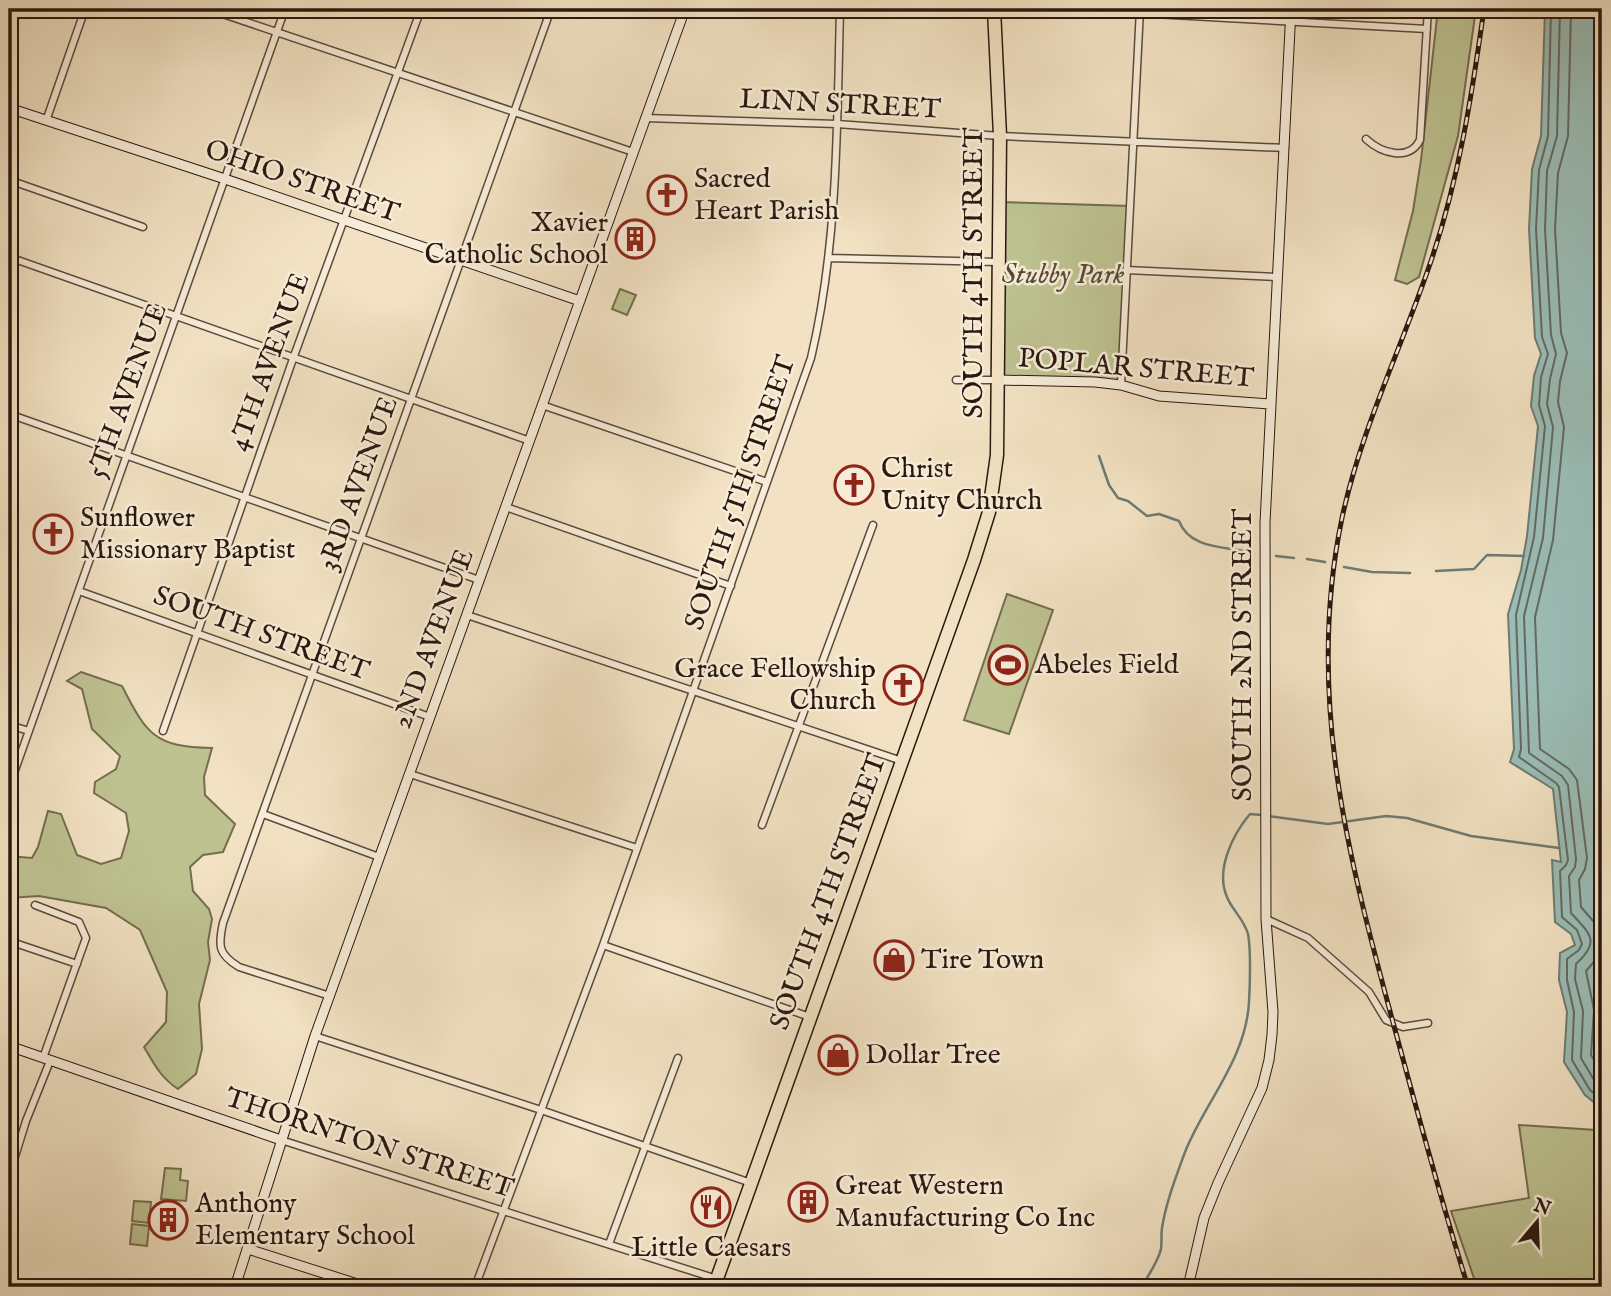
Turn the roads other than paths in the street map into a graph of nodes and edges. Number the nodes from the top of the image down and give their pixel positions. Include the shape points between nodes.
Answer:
1 (85, 9) edge
2 (208, 9) edge
3 (285, 9) edge
4 (421, 9) edge
5 (551, 9) edge
6 (685, 9) edge
7 (840, 9) edge
8 (994, 9) edge
9 (1063, 9) edge
10 (1291, 9) edge
11 (1428, 9) edge
12 (1140, 11) edge
13 (1290, 21) junction
14 (1427, 29) junction
15 (277, 32) junction
16 (398, 72) junction
17 (9, 108) edge
18 (515, 112) junction
19 (645, 118) junction
20 (46, 121) junction
21 (837, 124) junction
22 (1000, 136) junction
23 (1366, 139) dead end
24 (1133, 142) junction
25 (1285, 148) junction
26 (633, 152) junction
27 (225, 179) junction
28 (9, 180) edge
29 (343, 220) junction
30 (143, 227) dead end
31 (9, 257) edge
32 (828, 258) junction
33 (461, 260) junction
34 (1000, 262) junction
35 (1126, 270) junction
36 (1277, 277) junction
37 (580, 301) junction
38 (177, 315) junction
39 (294, 356) junction
40 (956, 380) dead end
41 (999, 380) junction
42 (1121, 385) junction
43 (412, 399) junction
44 (1270, 404) junction
45 (542, 405) junction
46 (9, 414) edge
47 (530, 440) junction
48 (128, 455) junction
49 (767, 482) junction
50 (244, 497) junction
51 (506, 507) junction
52 (873, 525) dead end
53 (362, 539) junction
54 (478, 580) junction
55 (730, 586) junction
56 (79, 591) junction
57 (467, 615) junction
58 (197, 634) junction
59 (314, 675) junction
60 (694, 692) junction
61 (430, 717) junction
62 (9, 725) edge
63 (799, 727) junction
64 (163, 730) dead end
65 (29, 732) junction
66 (902, 761) junction
67 (410, 774) junction
68 (9, 787) edge
69 (263, 814) junction
70 (762, 825) dead end
71 (637, 848) junction
72 (379, 857) junction
73 (34, 905) dead end
74 (1266, 919) junction
75 (9, 941) edge
76 (603, 944) junction
77 (77, 964) junction
78 (330, 996) junction
79 (810, 1017) junction
80 (1428, 1023) dead end
81 (315, 1036) junction
82 (9, 1046) edge
83 (678, 1058) dead end
84 (47, 1059) junction
85 (541, 1110) junction
86 (281, 1140) junction
87 (645, 1145) junction
88 (9, 1173) edge
89 (751, 1183) junction
90 (502, 1211) junction
91 (609, 1244) junction
92 (248, 1249) junction
93 (715, 1283) edge
94 (235, 1287) edge
95 (367, 1287) edge
96 (475, 1287) edge
97 (1188, 1287) edge

1 - 20 street
2 - 15 street
3 - 15 street, 5TH AVENUE
4 - 16 street, 4TH AVENUE
5 - 18 street, 3RD AVENUE
6 - 19 street, 2ND AVENUE
7 - 21 street, SOUTH 5TH STREET
8 - 22 highway, SOUTH 4TH STREET
9 - 12 street
10 - 13 street, SOUTH 2ND STREET
11 - 14 street
12 - 13 street
12 - 24 street
13 - 14 street
13 - 25 street, SOUTH 2ND STREET
14 - 23 street via 1417,147 1408,152 1386,152
15 - 16 street
15 - 27 street, 5TH AVENUE
16 - 18 street
16 - 29 street, 4TH AVENUE
17 - 20 street, OHIO STREET
18 - 26 street
18 - 33 street, 3RD AVENUE
19 - 21 street, LINN STREET
19 - 26 street, 2ND AVENUE
20 - 27 street, OHIO STREET
21 - 22 street, LINN STREET
21 - 32 street, SOUTH 5TH STREET
22 - 24 street, LINN STREET
22 - 34 highway, SOUTH 4TH STREET
24 - 25 street, LINN STREET
24 - 35 street
25 - 36 street, SOUTH 2ND STREET
26 - 37 street, 2ND AVENUE
27 - 29 street, OHIO STREET
27 - 38 street, 5TH AVENUE
28 - 30 street
29 - 33 street, OHIO STREET
29 - 39 street, 4TH AVENUE
31 - 38 street
32 - 34 street
32 - 49 street, SOUTH 5TH STREET via 811,358
33 - 37 street, OHIO STREET
33 - 43 street, 3RD AVENUE
34 - 41 highway, SOUTH 4TH STREET
35 - 36 street
35 - 42 street
36 - 44 street, SOUTH 2ND STREET
37 - 45 street, 2ND AVENUE
38 - 39 street
38 - 48 street, 5TH AVENUE
39 - 43 street
39 - 50 street, 4TH AVENUE
40 - 41 street, POPLAR STREET
41 - 42 street, POPLAR STREET
41 - 66 highway, SOUTH 4TH STREET via 997,454 989,512
42 - 44 street, POPLAR STREET via 1159,396
43 - 47 street
43 - 53 street, 3RD AVENUE
44 - 74 street, SOUTH 2ND STREET via 1265,523
45 - 47 street, 2ND AVENUE
45 - 49 street
46 - 48 street
47 - 51 street, 2ND AVENUE
48 - 50 street
48 - 56 street, 5TH AVENUE
49 - 55 street, SOUTH 5TH STREET
50 - 53 street
50 - 58 street, 4TH AVENUE
51 - 54 street, 2ND AVENUE
51 - 55 street
52 - 63 street
53 - 54 street
53 - 59 street, 3RD AVENUE
54 - 57 street, 2ND AVENUE
55 - 60 street, SOUTH 5TH STREET
56 - 58 street, SOUTH STREET
56 - 65 street, 5TH AVENUE
57 - 60 street
57 - 61 street, 2ND AVENUE
58 - 59 street, SOUTH STREET
58 - 64 street, 4TH AVENUE
59 - 61 street, SOUTH STREET
59 - 69 street, 3RD AVENUE
60 - 63 street
60 - 71 street, SOUTH 5TH STREET
61 - 67 street, 2ND AVENUE
62 - 65 street
63 - 66 street
63 - 70 street
65 - 68 street, 5TH AVENUE
66 - 79 highway, SOUTH 4TH STREET
67 - 71 street
67 - 72 street, 2ND AVENUE
69 - 72 street
69 - 78 street, 3RD AVENUE via 221,933 220,949 239,967
71 - 76 street, SOUTH 5TH STREET
72 - 78 street, 2ND AVENUE
73 - 77 street via 79,922 86,938
74 - 80 street via 1308,938 1369,992 1386,1020 1403,1027
74 - 97 street, SOUTH 2ND STREET via 1273,1012 1269,1060 1262,1088 1204,1218
75 - 77 street
76 - 79 street
76 - 85 street, SOUTH 5TH STREET
77 - 84 street
78 - 81 street, 2ND AVENUE
79 - 89 highway, SOUTH 4TH STREET
81 - 85 street
81 - 86 street, 2ND AVENUE
82 - 84 street, THORNTON STREET
83 - 87 street
84 - 86 street, THORNTON STREET
84 - 88 street
85 - 87 street
85 - 90 street, SOUTH 5TH STREET
86 - 90 street, THORNTON STREET
86 - 92 street, 2ND AVENUE
87 - 89 street
87 - 91 street
89 - 93 highway, SOUTH 4TH STREET
90 - 91 street, THORNTON STREET
90 - 96 street, SOUTH 5TH STREET
91 - 93 street, THORNTON STREET
92 - 94 street, 2ND AVENUE
92 - 95 street

